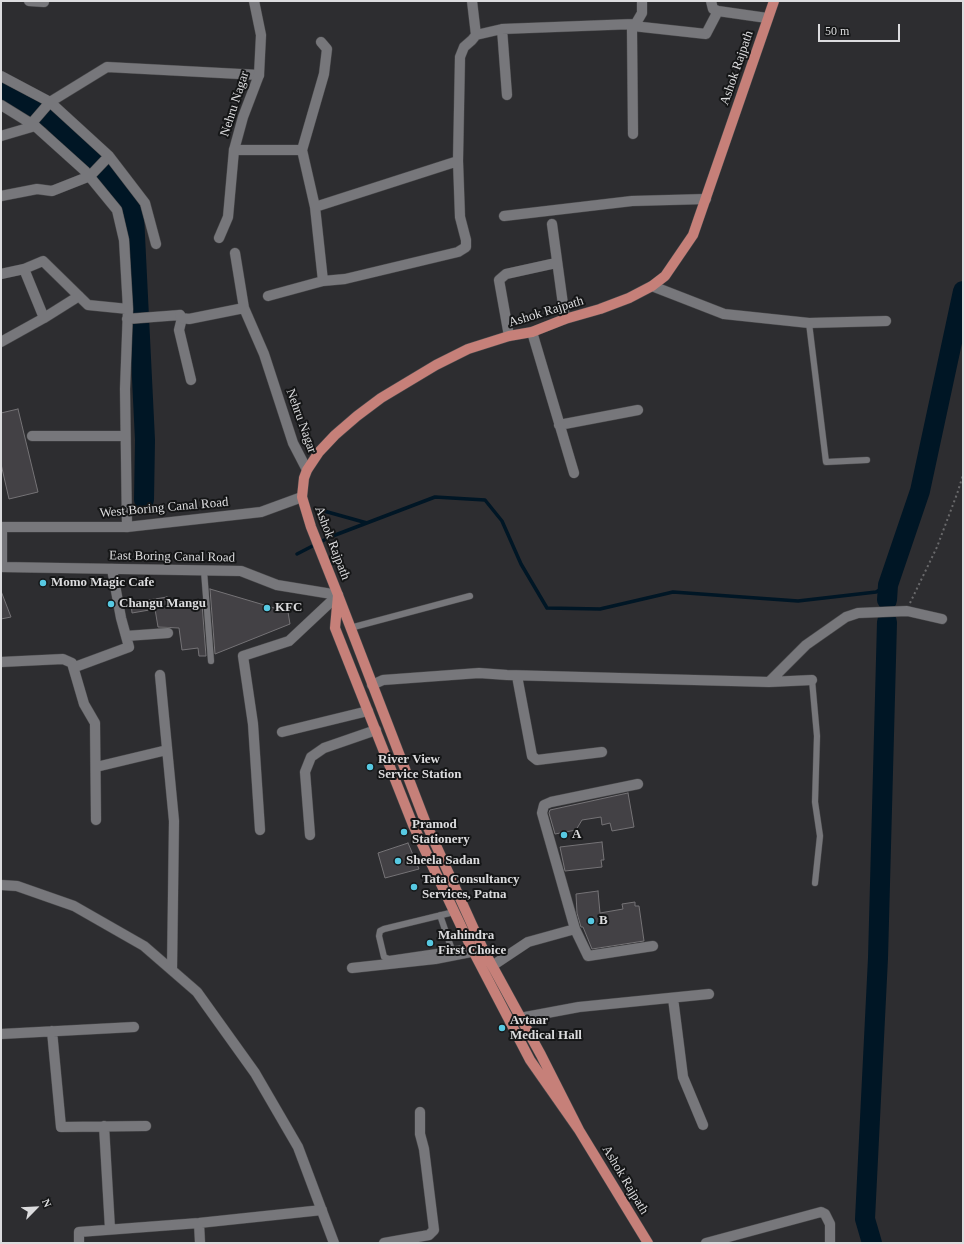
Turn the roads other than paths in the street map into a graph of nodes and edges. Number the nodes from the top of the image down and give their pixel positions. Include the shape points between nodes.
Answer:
1 (29, 1) edge
2 (254, 1) edge
3 (472, 1) edge
4 (642, 1) edge
5 (711, 1) edge
6 (774, 1) edge
7 (44, 2) dead end
8 (718, 11) junction
9 (767, 18) junction
10 (633, 25) junction
11 (502, 29) junction
12 (476, 35) junction
13 (321, 42) dead end
14 (259, 75) junction
15 (1, 76) edge
16 (507, 95) dead end
17 (1, 105) edge
18 (46, 107) junction
19 (33, 125) junction
20 (633, 134) dead end
21 (1, 136) edge
22 (234, 150) junction
23 (302, 150) junction
24 (108, 158) junction
25 (458, 161) junction
26 (93, 173) junction
27 (1, 196) edge
28 (706, 199) junction
29 (315, 207) junction
30 (504, 216) dead end
31 (552, 224) dead end
32 (219, 238) dead end
33 (156, 244) dead end
34 (235, 253) dead end
35 (556, 263) junction
36 (24, 269) junction
37 (1, 274) edge
38 (323, 281) junction
39 (652, 286) junction
40 (79, 296) junction
41 (268, 296) dead end
42 (244, 308) junction
43 (128, 314) junction
44 (181, 316) junction
45 (44, 318) junction
46 (564, 319) junction
47 (886, 321) dead end
48 (810, 322) junction
49 (532, 332) junction
50 (509, 336) junction
51 (1, 342) edge
52 (191, 380) dead end
53 (638, 410) dead end
54 (559, 425) junction
55 (32, 436) dead end
56 (125, 436) junction
57 (867, 460) dead end
58 (307, 470) junction
59 (574, 473) dead end
60 (302, 497) junction
61 (1, 527) edge
62 (127, 527) junction
63 (2, 566) edge
64 (112, 568) junction
65 (204, 571) junction
66 (338, 595) junction
67 (470, 596) dead end
68 (942, 620) dead end
69 (350, 628) junction
70 (168, 633) dead end
71 (126, 636) junction
72 (211, 661) dead end
73 (1, 662) edge
74 (75, 667) junction
75 (160, 675) dead end
76 (517, 676) junction
77 (812, 680) joint
78 (769, 682) junction
79 (372, 685) junction
80 (368, 711) junction
81 (376, 730) junction
82 (282, 732) dead end
83 (167, 750) junction
84 (602, 752) dead end
85 (96, 767) junction
86 (638, 784) dead end
87 (96, 820) dead end
88 (260, 830) dead end
89 (310, 835) dead end
90 (815, 883) dead end
91 (1, 885) edge
92 (454, 912) junction
93 (440, 915) junction
94 (575, 929) junction
95 (653, 946) dead end
96 (452, 950) junction
97 (476, 950) junction
98 (492, 966) junction
99 (352, 968) dead end
100 (172, 970) junction
101 (709, 994) dead end
102 (673, 998) junction
103 (515, 1020) junction
104 (134, 1027) dead end
105 (52, 1031) junction
106 (1, 1034) edge
107 (420, 1112) dead end
108 (703, 1125) dead end
109 (104, 1126) junction
110 (146, 1126) dead end
111 (322, 1210) junction
112 (199, 1223) junction
113 (110, 1229) junction
114 (78, 1243) edge
115 (200, 1243) edge
116 (334, 1243) edge
117 (384, 1243) edge
118 (648, 1243) edge
119 (706, 1243) edge
120 (830, 1243) edge

1 - 7 street
2 - 14 street, Nehru Nagar via 261,35
3 - 12 street
4 - 10 street via 642,13
5 - 8 street via 713,9
6 - 9 main road, Ashok Rajpath
8 - 9 street
8 - 10 street via 706,34
9 - 28 main road, Ashok Rajpath
10 - 11 street
10 - 20 street
11 - 12 street
11 - 16 street
12 - 25 street via 464,47 460,57
13 - 23 street via 327,49 324,74
14 - 18 street via 107,67
14 - 22 street, Nehru Nagar
15 - 18 street
17 - 19 street
18 - 19 street
18 - 24 street
19 - 21 street
19 - 26 street
22 - 23 street
22 - 32 street, Nehru Nagar via 228,217
23 - 29 street
24 - 26 street
24 - 33 street via 146,203
25 - 29 street
25 - 38 street via 460,216 466,240 464,250 345,279
26 - 27 street via 52,190 36,189
26 - 43 street via 117,210 124,240
28 - 30 street via 632,201
28 - 39 main road, Ashok Rajpath via 693,235 678,260 665,276
29 - 38 street
31 - 35 street
34 - 42 street, Nehru Nagar
35 - 46 street
35 - 50 street via 500,277 499,287
36 - 37 street
36 - 40 street via 43,261
36 - 45 street
38 - 41 street
39 - 46 main road, Ashok Rajpath via 600,310
39 - 48 street via 724,314
40 - 43 street via 88,305
40 - 45 street
42 - 44 street via 189,319
42 - 58 street, Nehru Nagar via 264,354 293,443
43 - 44 street via 138,318
43 - 56 street
44 - 52 street via 179,330
45 - 51 street
46 - 49 main road, Ashok Rajpath
47 - 48 street
48 - 57 lane via 826,462
49 - 50 main road, Ashok Rajpath
49 - 54 street
50 - 58 main road, Ashok Rajpath via 468,349 381,398 334,434
53 - 54 street
54 - 59 street
55 - 56 street
56 - 62 street
58 - 60 main road, Ashok Rajpath
60 - 62 street, West Boring Canal Road via 254,513
60 - 66 main road, Ashok Rajpath
61 - 62 street, West Boring Canal Road
61 - 63 street
63 - 64 street, East Boring Canal Road
64 - 65 street, East Boring Canal Road
64 - 71 street
65 - 66 street, East Boring Canal Road via 241,571 277,585
65 - 72 lane
66 - 69 main road, Ashok Rajpath
66 - 80 main road, Ashok Rajpath via 335,628
66 - 88 street via 289,641 243,656 253,724
67 - 69 lane
68 - 78 street via 907,610 858,612 846,617 806,645
69 - 79 main road, Ashok Rajpath
70 - 71 street
71 - 74 street via 129,647
73 - 74 street via 63,659
74 - 85 street via 84,704 95,723
75 - 83 street
76 - 78 street
76 - 79 street via 479,673 383,680
76 - 84 street via 532,756 537,760
77 - 78 street
77 - 90 lane via 817,736 816,802 820,836
79 - 97 main road, Ashok Rajpath
80 - 81 main road, Ashok Rajpath
80 - 82 street
81 - 89 street via 324,748 310,757 305,772
81 - 92 main road, Ashok Rajpath via 413,825
83 - 85 street
83 - 100 street via 174,821
85 - 87 street
86 - 94 street via 544,805 542,813
91 - 100 street via 17,886 74,906 144,946
92 - 93 lane
92 - 97 main road, Ashok Rajpath
93 - 96 lane
93 - 96 lane via 384,928 379,936 382,952 389,959
94 - 95 street via 588,956
94 - 98 street via 528,942
96 - 97 lane
97 - 98 main road, Ashok Rajpath
97 - 99 street via 435,959
97 - 103 main road, Ashok Rajpath
98 - 103 main road, Ashok Rajpath
100 - 111 street via 197,992 256,1073 298,1147
101 - 102 street
102 - 103 street via 579,1007
102 - 108 street via 683,1077
103 - 118 main road, Ashok Rajpath via 530,1060 579,1130
104 - 105 street
105 - 106 street
105 - 109 street via 61,1127
107 - 117 street via 420,1134 434,1230 429,1235
109 - 110 street
109 - 113 street
111 - 112 street
111 - 116 street
112 - 113 street
112 - 115 street
113 - 114 street via 79,1232
119 - 120 street via 821,1212 830,1224

